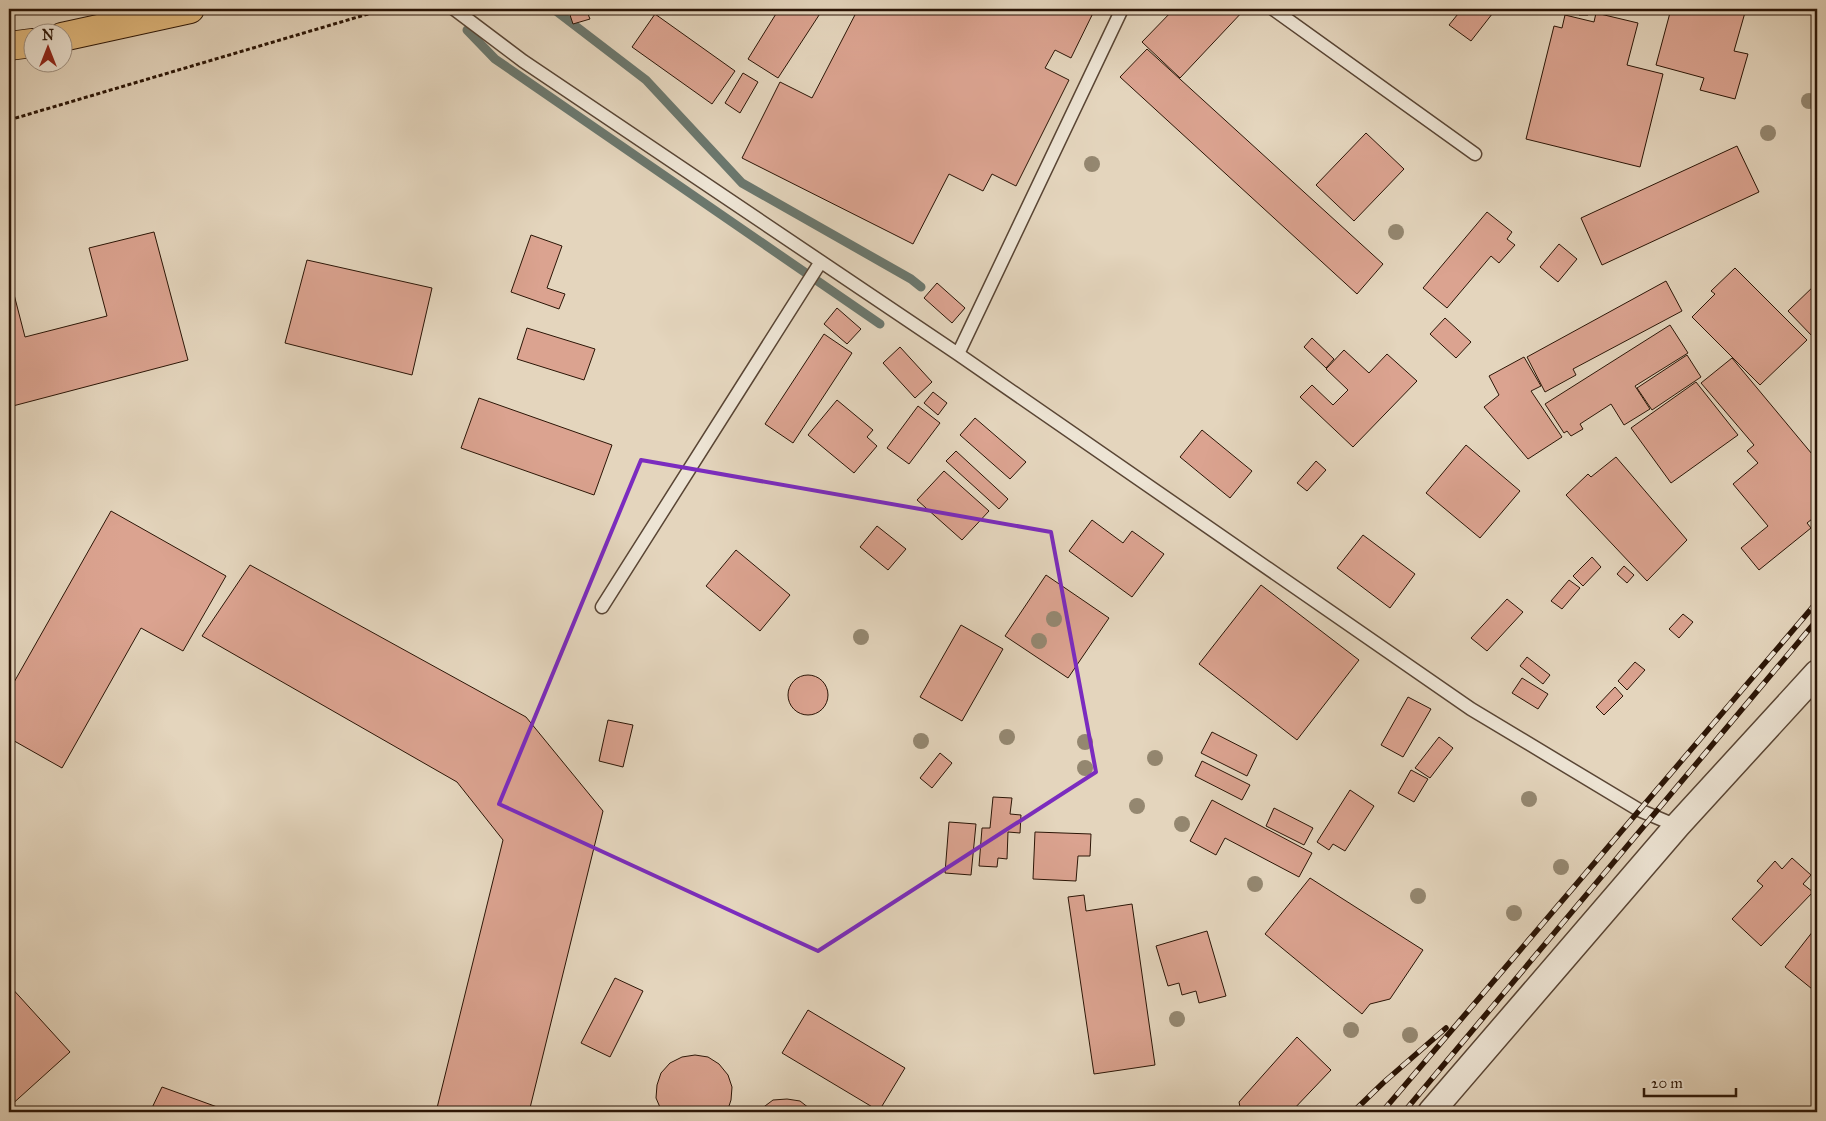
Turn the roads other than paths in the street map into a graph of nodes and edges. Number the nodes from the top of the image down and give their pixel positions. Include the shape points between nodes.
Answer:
1 (190, 9) edge
2 (454, 9) edge
3 (1122, 9) edge
4 (1273, 9) edge
5 (72, 35) edge
6 (22, 44) edge
7 (9, 46) edge
8 (1474, 154) dead end
9 (820, 263) junction
10 (958, 354) junction
11 (602, 607) dead end
12 (1817, 673) edge
13 (1677, 826) junction
14 (1431, 1112) edge

1 - 5 main road
2 - 9 lane via 523,61
3 - 10 lane
4 - 8 lane
6 - 7 main road
9 - 10 lane
9 - 11 lane
10 - 13 lane via 1471,709 1639,810
12 - 13 street
13 - 14 street

